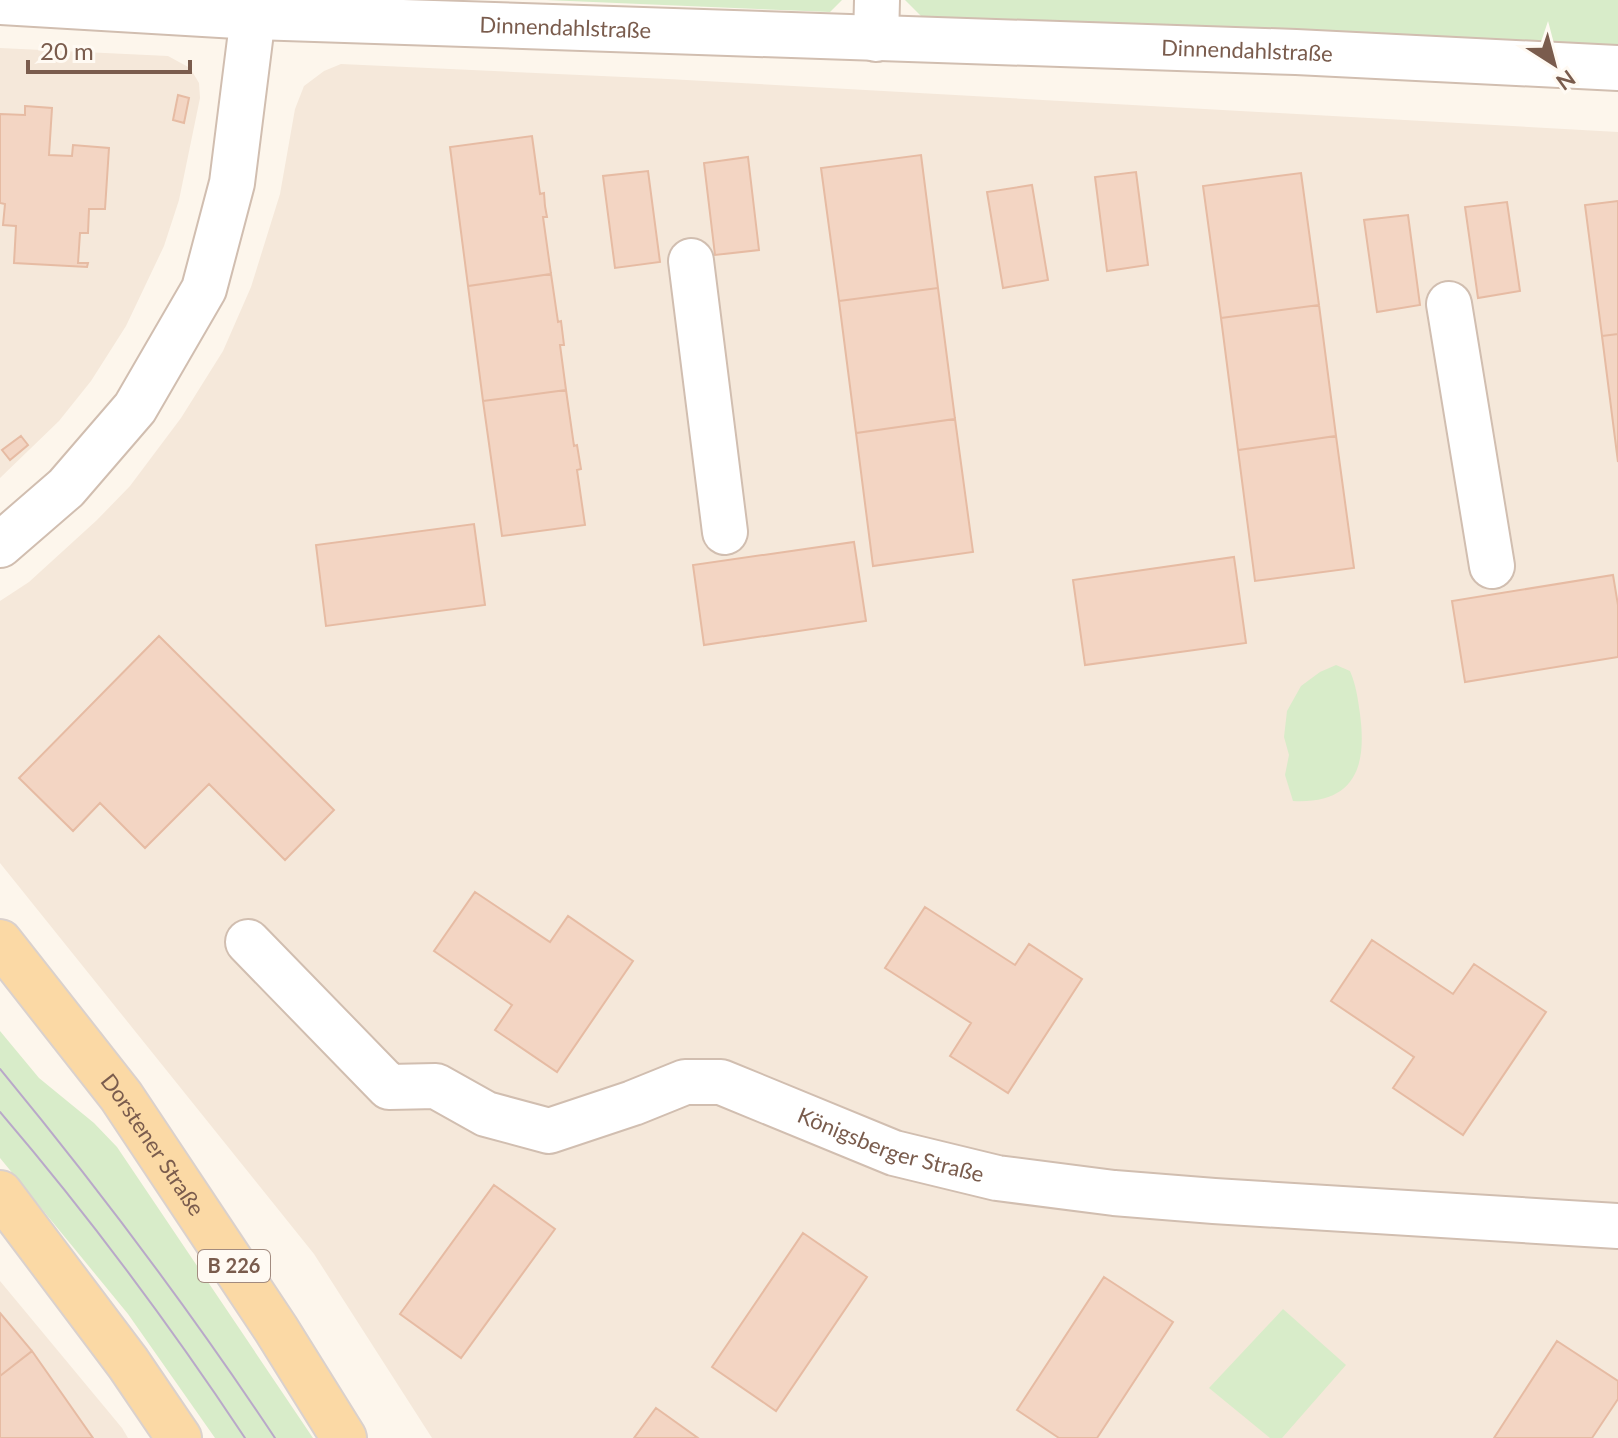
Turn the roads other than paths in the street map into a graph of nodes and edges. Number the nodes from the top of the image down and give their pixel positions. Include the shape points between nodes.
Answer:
1 (0, 2) edge
2 (254, 8) edge
3 (876, 20) edge
4 (1618, 68) edge
5 (691, 261) dead end
6 (1449, 304) dead end
7 (725, 532) dead end
8 (0, 545) edge
9 (1492, 566) dead end
10 (0, 942) edge
11 (248, 942) dead end
12 (0, 1193) edge
13 (1618, 1226) edge
14 (179, 1438) edge
15 (344, 1438) edge

1 - 2 street, Dinnendahlstraße
2 - 3 street, Dinnendahlstraße
2 - 8 street via 232,183 204,289 135,408 66,488
3 - 4 street, Dinnendahlstraße via 1296,52
5 - 7 street
6 - 9 street
10 - 15 main road, Dorstener Straße / B 226 via 121,1096
11 - 13 street, Königsberger Straße via 389,1087 436,1086 486,1114 549,1131 685,1082 721,1082 894,1153 997,1178 1214,1201
12 - 14 main road

